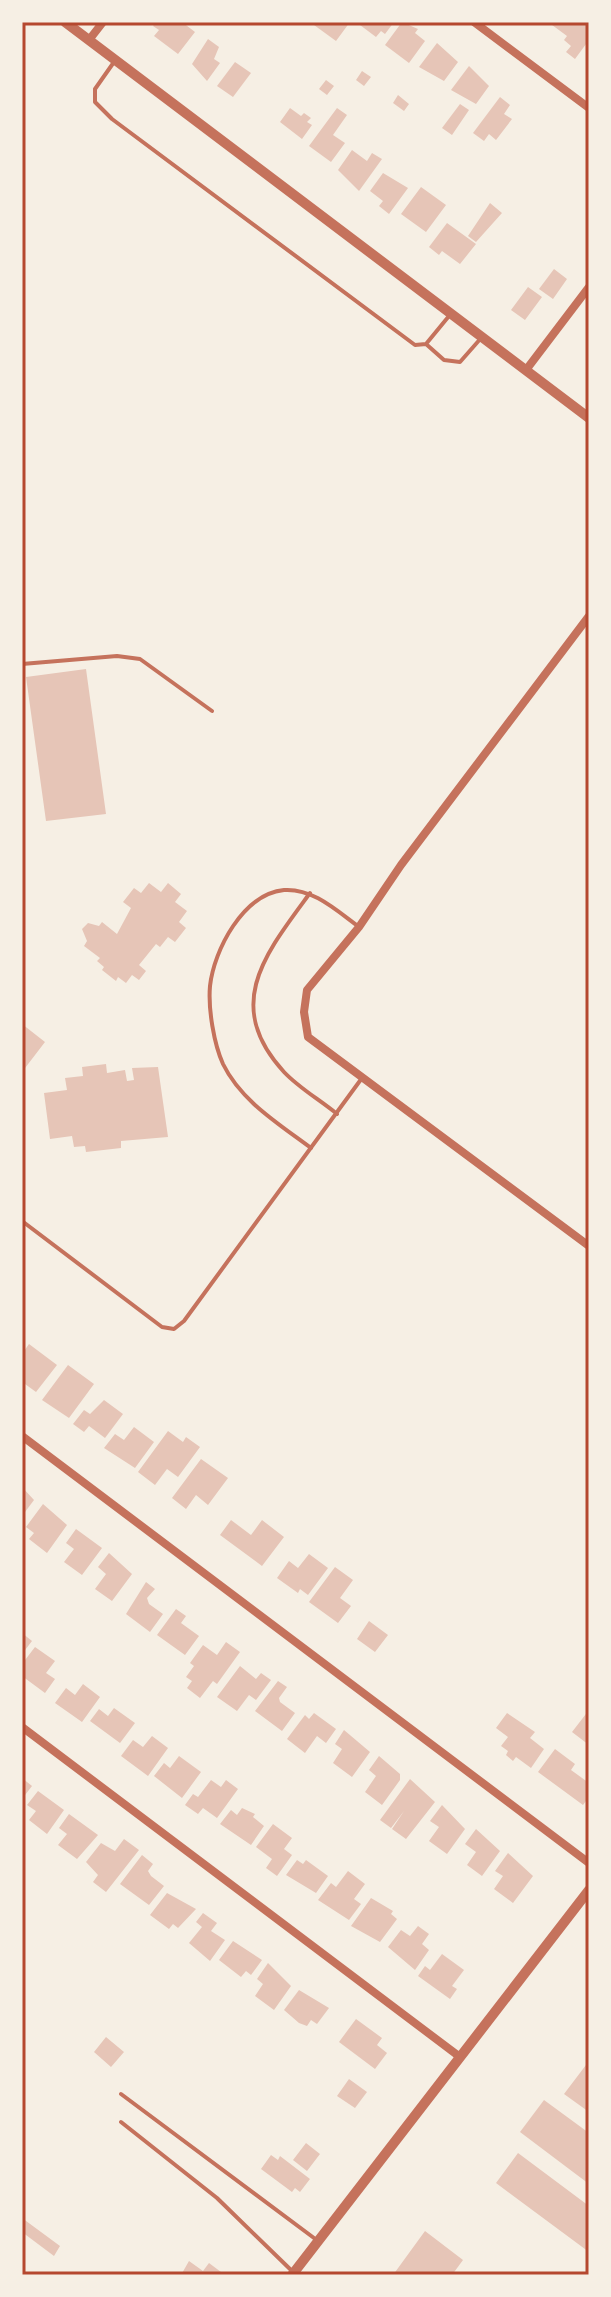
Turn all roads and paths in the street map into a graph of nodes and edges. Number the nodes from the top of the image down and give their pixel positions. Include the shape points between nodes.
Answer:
1 (65, 22) edge
2 (103, 22) edge
3 (474, 22) edge
4 (89, 40) junction
5 (116, 60) junction
6 (589, 108) edge
7 (589, 287) edge
8 (451, 313) junction
9 (482, 337) junction
10 (426, 344) junction
11 (526, 370) junction
12 (589, 418) edge
13 (589, 616) edge
14 (22, 664) edge
15 (212, 711) dead end
16 (310, 893) junction
17 (359, 927) junction
18 (364, 1075) junction
19 (337, 1114) junction
20 (311, 1148) junction
21 (22, 1221) edge
22 (589, 1246) edge
23 (22, 1436) edge
24 (22, 1727) edge
25 (589, 1863) edge
26 (589, 1890) edge
27 (460, 2057) junction
28 (121, 2094) dead end
29 (121, 2122) dead end
30 (319, 2241) junction
31 (293, 2274) edge

1 - 4 street
2 - 4 street
3 - 6 street
4 - 5 street
5 - 8 street
5 - 10 lane via 95,89 95,102 112,119 415,345
7 - 11 street
8 - 9 street
8 - 10 lane
9 - 10 lane via 460,362 444,360
9 - 11 street
11 - 12 street
13 - 17 street
14 - 15 lane via 140,659
16 - 17 lane
16 - 19 lane via 270,947 257,975 251,1009 262,1043 285,1073
16 - 20 lane via 282,890 254,903 233,927 217,958 210,988 213,1028 231,1077 261,1110
17 - 18 street via 307,990 304,1012 308,1037
18 - 19 lane
18 - 22 street
19 - 20 lane
20 - 21 lane via 174,1329 162,1327
23 - 25 street
24 - 27 street
26 - 27 street
27 - 30 street
28 - 30 lane
29 - 31 lane via 217,2198
30 - 31 street

